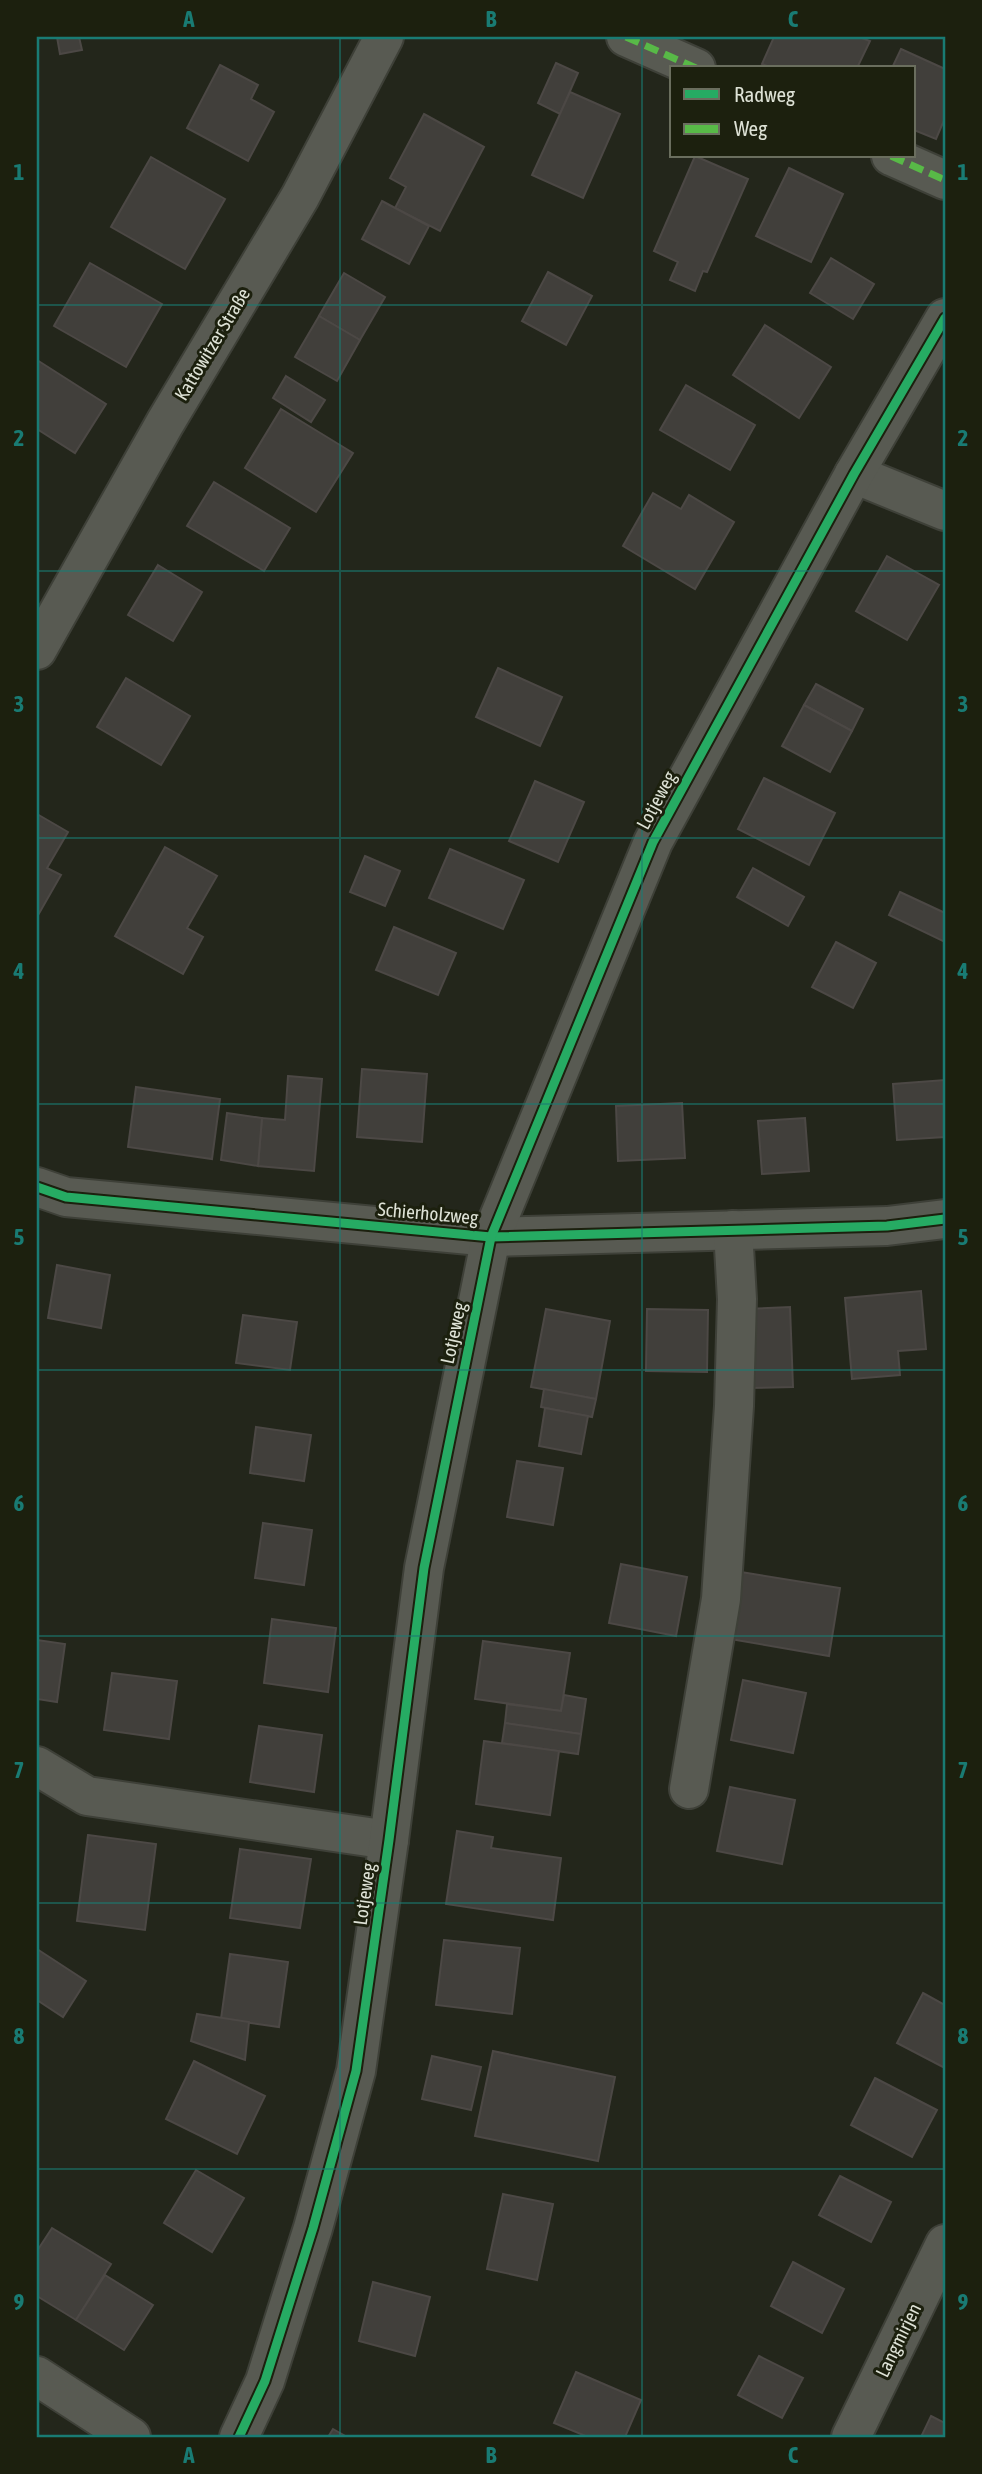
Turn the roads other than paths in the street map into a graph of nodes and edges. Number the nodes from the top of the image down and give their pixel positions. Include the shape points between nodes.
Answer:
1 (384, 37) edge
2 (626, 37) edge
3 (691, 66) edge
4 (896, 158) edge
5 (945, 180) edge
6 (945, 318) edge
7 (853, 474) junction
8 (945, 512) edge
9 (37, 650) edge
10 (37, 1187) edge
11 (945, 1219) edge
12 (733, 1230) junction
13 (491, 1237) junction
14 (37, 1766) edge
15 (689, 1789) dead end
16 (389, 1840) junction
17 (945, 2244) edge
18 (37, 2376) edge
19 (131, 2437) edge
20 (240, 2437) edge
21 (851, 2437) edge

1 - 9 street, Kattowitzer Straße via 300,197
2 - 3 street
4 - 5 street
6 - 7 street, Lotjeweg
7 - 8 street
7 - 13 street, Lotjeweg via 653,842
10 - 13 street, Schierholzweg via 66,1197
11 - 12 street, Schierholzweg via 887,1226
12 - 13 street, Schierholzweg
12 - 15 street via 737,1299 734,1406 721,1599
13 - 16 street, Lotjeweg via 424,1568
14 - 16 street, Lotjeweg via 87,1796
16 - 20 street, Lotjeweg via 356,2071 265,2381
17 - 21 street, Langmirjen
18 - 19 street

